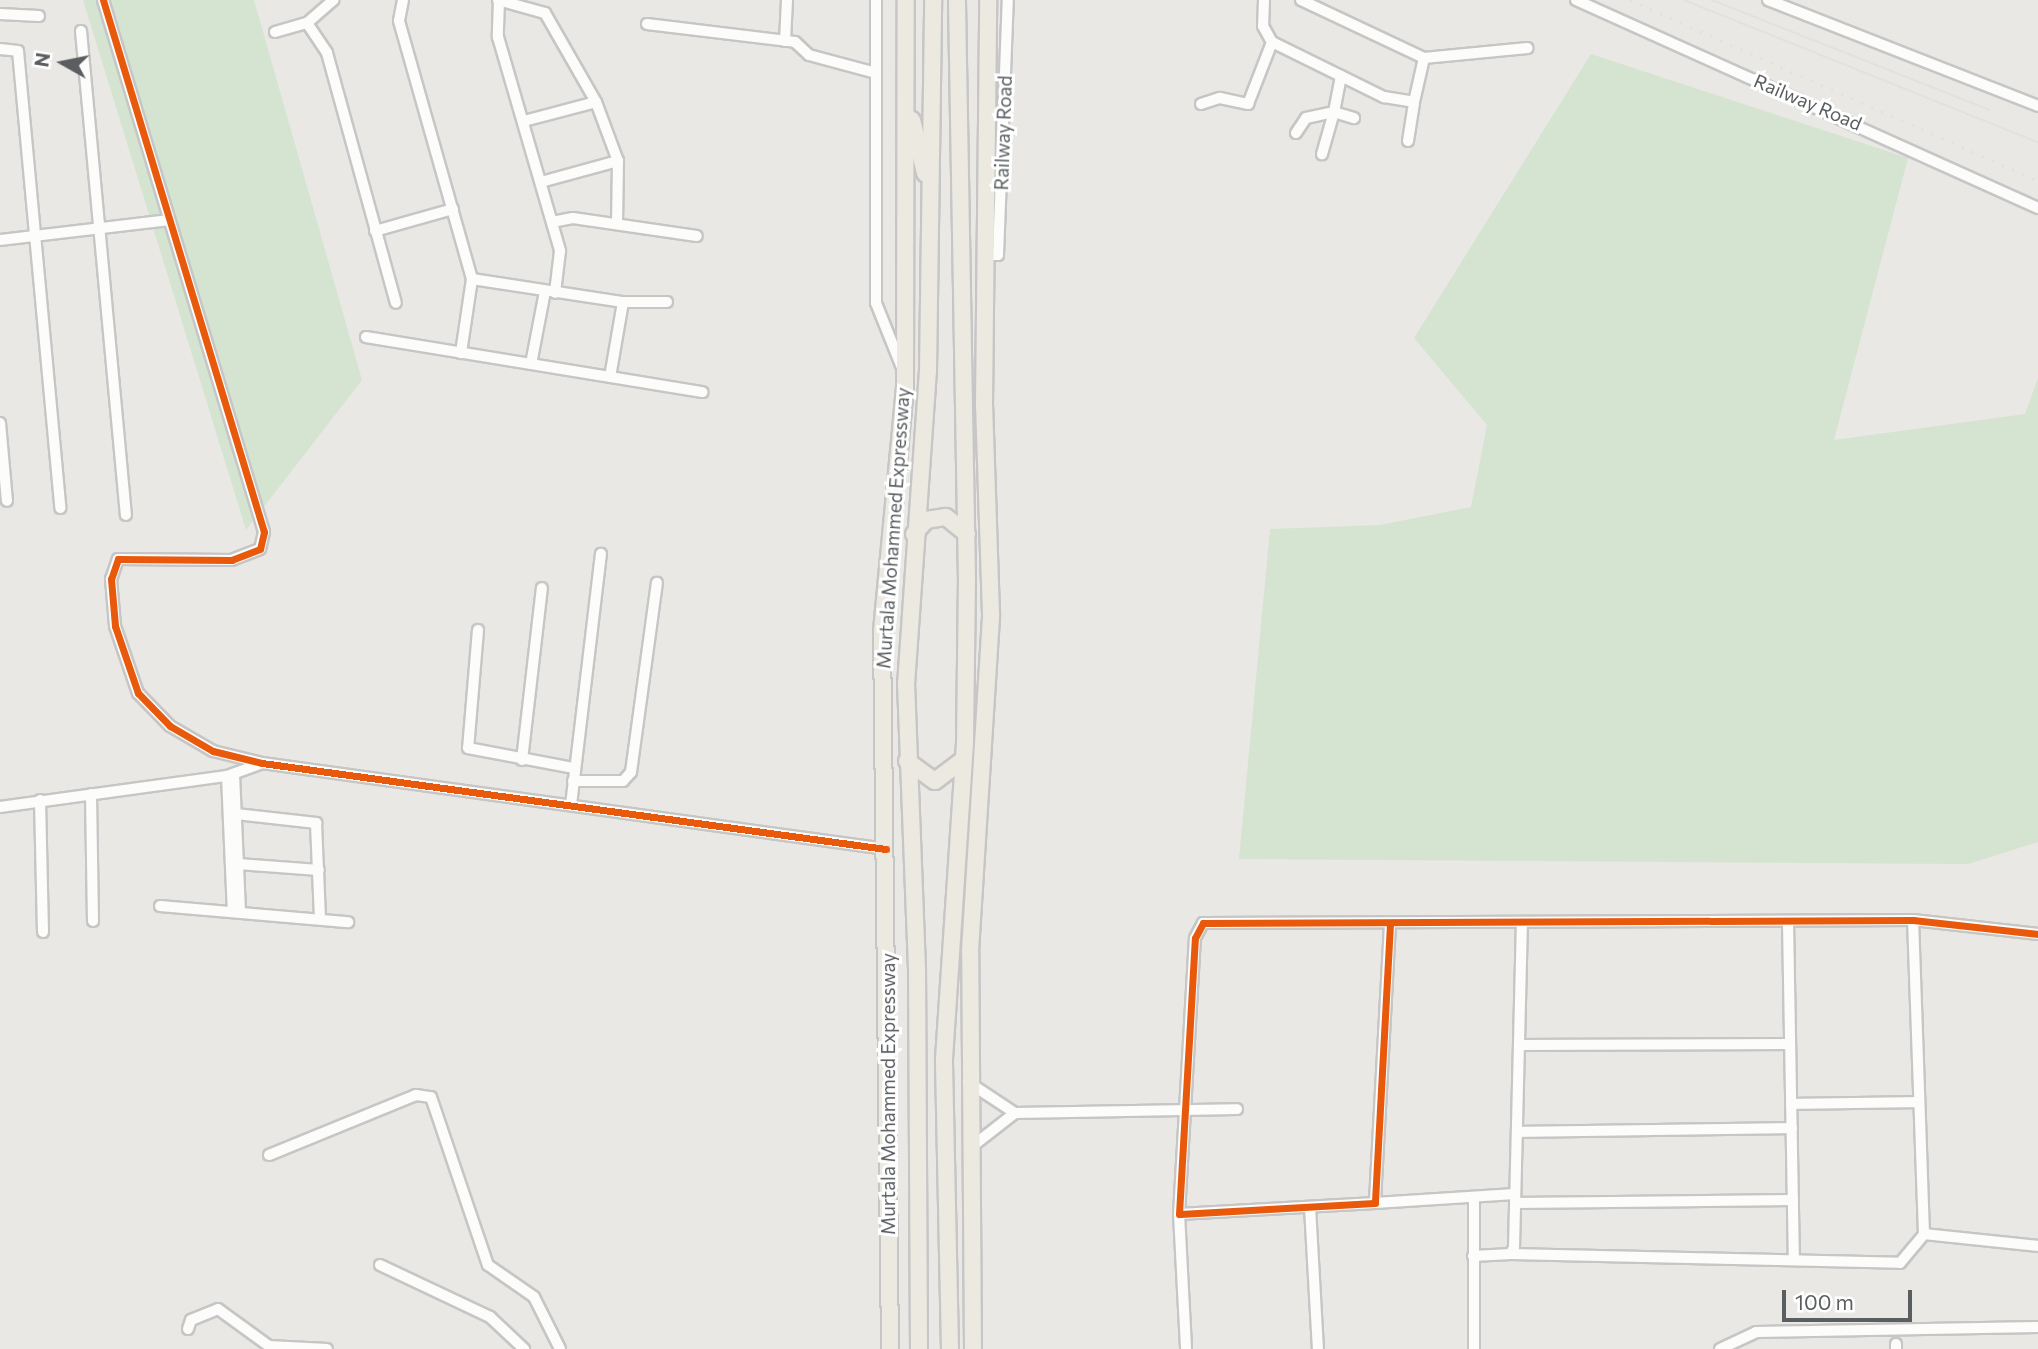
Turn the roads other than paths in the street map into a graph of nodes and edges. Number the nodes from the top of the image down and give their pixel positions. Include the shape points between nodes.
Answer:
1 (103, 0) edge
2 (333, 0) edge
3 (403, 0) edge
4 (499, 0) edge
5 (787, 0) edge
6 (876, 0) edge
7 (906, 0) edge
8 (933, 0) edge
9 (957, 0) edge
10 (988, 0) edge
11 (1008, 0) edge
12 (1264, 0) edge
13 (1301, 0) edge
14 (1576, 0) edge
15 (1768, 0) edge
16 (0, 14) edge
17 (39, 16) dead end
18 (307, 23) junction
19 (647, 24) dead end
20 (81, 31) dead end
21 (275, 32) dead end
22 (785, 41) junction
23 (1272, 42) junction
24 (1528, 48) dead end
25 (0, 49) edge
26 (1424, 58) junction
27 (876, 73) junction
28 (1341, 76) junction
29 (906, 93) junction
30 (596, 102) junction
31 (1413, 102) junction
32 (1201, 104) dead end
33 (2038, 106) edge
34 (1334, 112) junction
35 (1354, 118) dead end
36 (524, 121) junction
37 (1296, 133) dead end
38 (1408, 141) dead end
39 (1322, 154) dead end
40 (618, 162) junction
41 (541, 182) junction
42 (930, 197) junction
43 (2038, 208) edge
44 (453, 209) junction
45 (169, 220) junction
46 (552, 222) junction
47 (617, 224) junction
48 (97, 229) junction
49 (375, 231) junction
50 (697, 236) dead end
51 (34, 238) junction
52 (0, 240) edge
53 (987, 255) junction
54 (472, 279) junction
55 (550, 292) junction
56 (623, 302) junction
57 (667, 302) dead end
58 (396, 303) dead end
59 (366, 337) dead end
60 (461, 354) junction
61 (531, 364) junction
62 (905, 374) junction
63 (610, 377) junction
64 (703, 392) dead end
65 (925, 411) junction
66 (0, 424) edge
67 (7, 501) dead end
68 (60, 508) dead end
69 (127, 515) dead end
70 (914, 534) junction
71 (967, 534) junction
72 (601, 555) dead end
73 (657, 583) dead end
74 (542, 588) dead end
75 (478, 630) dead end
76 (522, 760) junction
77 (963, 760) junction
78 (907, 761) junction
79 (262, 763) junction
80 (574, 768) junction
81 (230, 775) junction
82 (573, 781) junction
83 (91, 794) junction
84 (40, 800) junction
85 (571, 805) junction
86 (0, 807) edge
87 (236, 814) junction
88 (887, 849) junction
89 (238, 864) junction
90 (319, 870) junction
91 (160, 906) dead end
92 (237, 911) junction
93 (320, 918) junction
94 (1913, 920) junction
95 (93, 922) dead end
96 (348, 922) dead end
97 (1788, 922) junction
98 (1390, 923) junction
99 (1522, 925) junction
100 (43, 932) dead end
101 (2038, 934) edge
102 (1790, 1044) junction
103 (1520, 1045) junction
104 (968, 1082) junction
105 (1919, 1102) junction
106 (1791, 1104) junction
107 (1237, 1110) dead end
108 (1015, 1113) junction
109 (1184, 1114) junction
110 (1792, 1128) junction
111 (1517, 1132) junction
112 (967, 1150) junction
113 (269, 1155) dead end
114 (1515, 1199) junction
115 (1793, 1200) junction
116 (1474, 1202) junction
117 (1375, 1203) junction
118 (1310, 1207) junction
119 (1179, 1214) junction
120 (1924, 1234) junction
121 (2038, 1246) edge
122 (1511, 1254) junction
123 (1473, 1256) junction
124 (1794, 1260) junction
125 (380, 1265) dead end
126 (2038, 1327) edge
127 (188, 1329) dead end
128 (291, 1347) edge
129 (888, 1348) edge
130 (327, 1349) edge
131 (524, 1349) edge
132 (560, 1349) edge
133 (919, 1349) edge
134 (950, 1349) edge
135 (973, 1349) edge
136 (1186, 1349) edge
137 (1318, 1349) edge
138 (1474, 1349) edge
139 (1720, 1349) edge

1 - 45 street
2 - 18 street
3 - 44 street via 399,21
4 - 30 street via 545,13
4 - 36 street via 498,37
5 - 22 street
6 - 27 street
7 - 29 highway, Murtala Mohammed Expressway
8 - 42 highway, Murtala Mohammed Expressway
9 - 71 highway
10 - 53 highway
11 - 53 street, Railway Road via 998,255
12 - 23 street via 1263,26
13 - 26 street
14 - 43 street, Railway Road
15 - 33 street
16 - 17 street
18 - 21 street
18 - 49 street via 327,53
19 - 22 street
20 - 48 street
22 - 27 street via 809,55
23 - 28 street
23 - 32 street via 1248,104 1220,98
24 - 26 street
25 - 51 street via 18,51
26 - 31 street
27 - 62 street via 876,303
28 - 31 street
28 - 34 street
29 - 42 highway
29 - 62 highway, Murtala Mohammed Expressway
30 - 36 street
30 - 40 street
31 - 38 street
34 - 35 street
34 - 37 street via 1306,118
34 - 39 street
36 - 41 street
40 - 41 street
40 - 47 street
41 - 46 street
42 - 65 highway, Murtala Mohammed Expressway
44 - 49 street
44 - 54 street
45 - 48 street
45 - 79 street via 264,532 260,549 232,560 118,558 111,579 115,626 138,693 170,726 213,751
46 - 47 street
46 - 55 street via 561,260
47 - 50 street
48 - 51 street
48 - 69 street
49 - 58 street
51 - 52 street
51 - 68 street
53 - 104 highway via 991,614
54 - 55 street
54 - 60 street
55 - 56 street
55 - 61 street
56 - 57 street
56 - 63 street
59 - 60 street
60 - 61 street
61 - 63 street
62 - 65 highway
62 - 88 highway, Murtala Mohammed Expressway via 882,631
63 - 64 street
65 - 70 highway, Murtala Mohammed Expressway
66 - 67 street
70 - 71 highway via 926,520 946,517
70 - 78 highway, Murtala Mohammed Expressway
71 - 77 highway
72 - 80 street
73 - 82 street via 631,772 624,781
74 - 76 street
75 - 76 street via 468,748
76 - 80 street
77 - 78 highway via 935,781
77 - 134 highway via 944,1059
78 - 133 highway, Murtala Mohammed Expressway via 917,969
79 - 81 street
79 - 85 street
80 - 82 street
81 - 83 street
81 - 87 street
81 - 92 street
82 - 85 street
83 - 84 street
83 - 95 street
84 - 86 street
84 - 100 street
85 - 88 street
87 - 89 street
87 - 90 street via 312,820
88 - 129 highway, Murtala Mohammed Expressway
89 - 90 street
89 - 92 street
90 - 93 street
91 - 92 street
92 - 93 street
93 - 96 street
94 - 97 street
94 - 101 street
94 - 105 street
97 - 99 street
97 - 102 street
98 - 99 street
98 - 109 street via 1203,923 1195,938
98 - 117 street
99 - 103 street
102 - 103 street
102 - 106 street
103 - 111 street
104 - 108 street
104 - 112 highway
105 - 106 street
105 - 120 street
106 - 110 street
107 - 109 street
108 - 109 street
108 - 112 street
109 - 119 street
110 - 111 street
110 - 115 street
111 - 114 street
112 - 135 highway
113 - 132 street via 416,1095 430,1097 488,1265 534,1297
114 - 115 street
114 - 116 street
114 - 122 street
115 - 124 street
116 - 117 street
116 - 123 street
117 - 118 street
118 - 119 street
118 - 137 street
119 - 136 street
120 - 121 street
120 - 124 street via 1900,1263
122 - 123 street
122 - 124 street
123 - 138 street
125 - 131 street via 490,1317
126 - 139 street via 1756,1332
127 - 128 street via 191,1320 218,1309 269,1346
128 - 130 street

